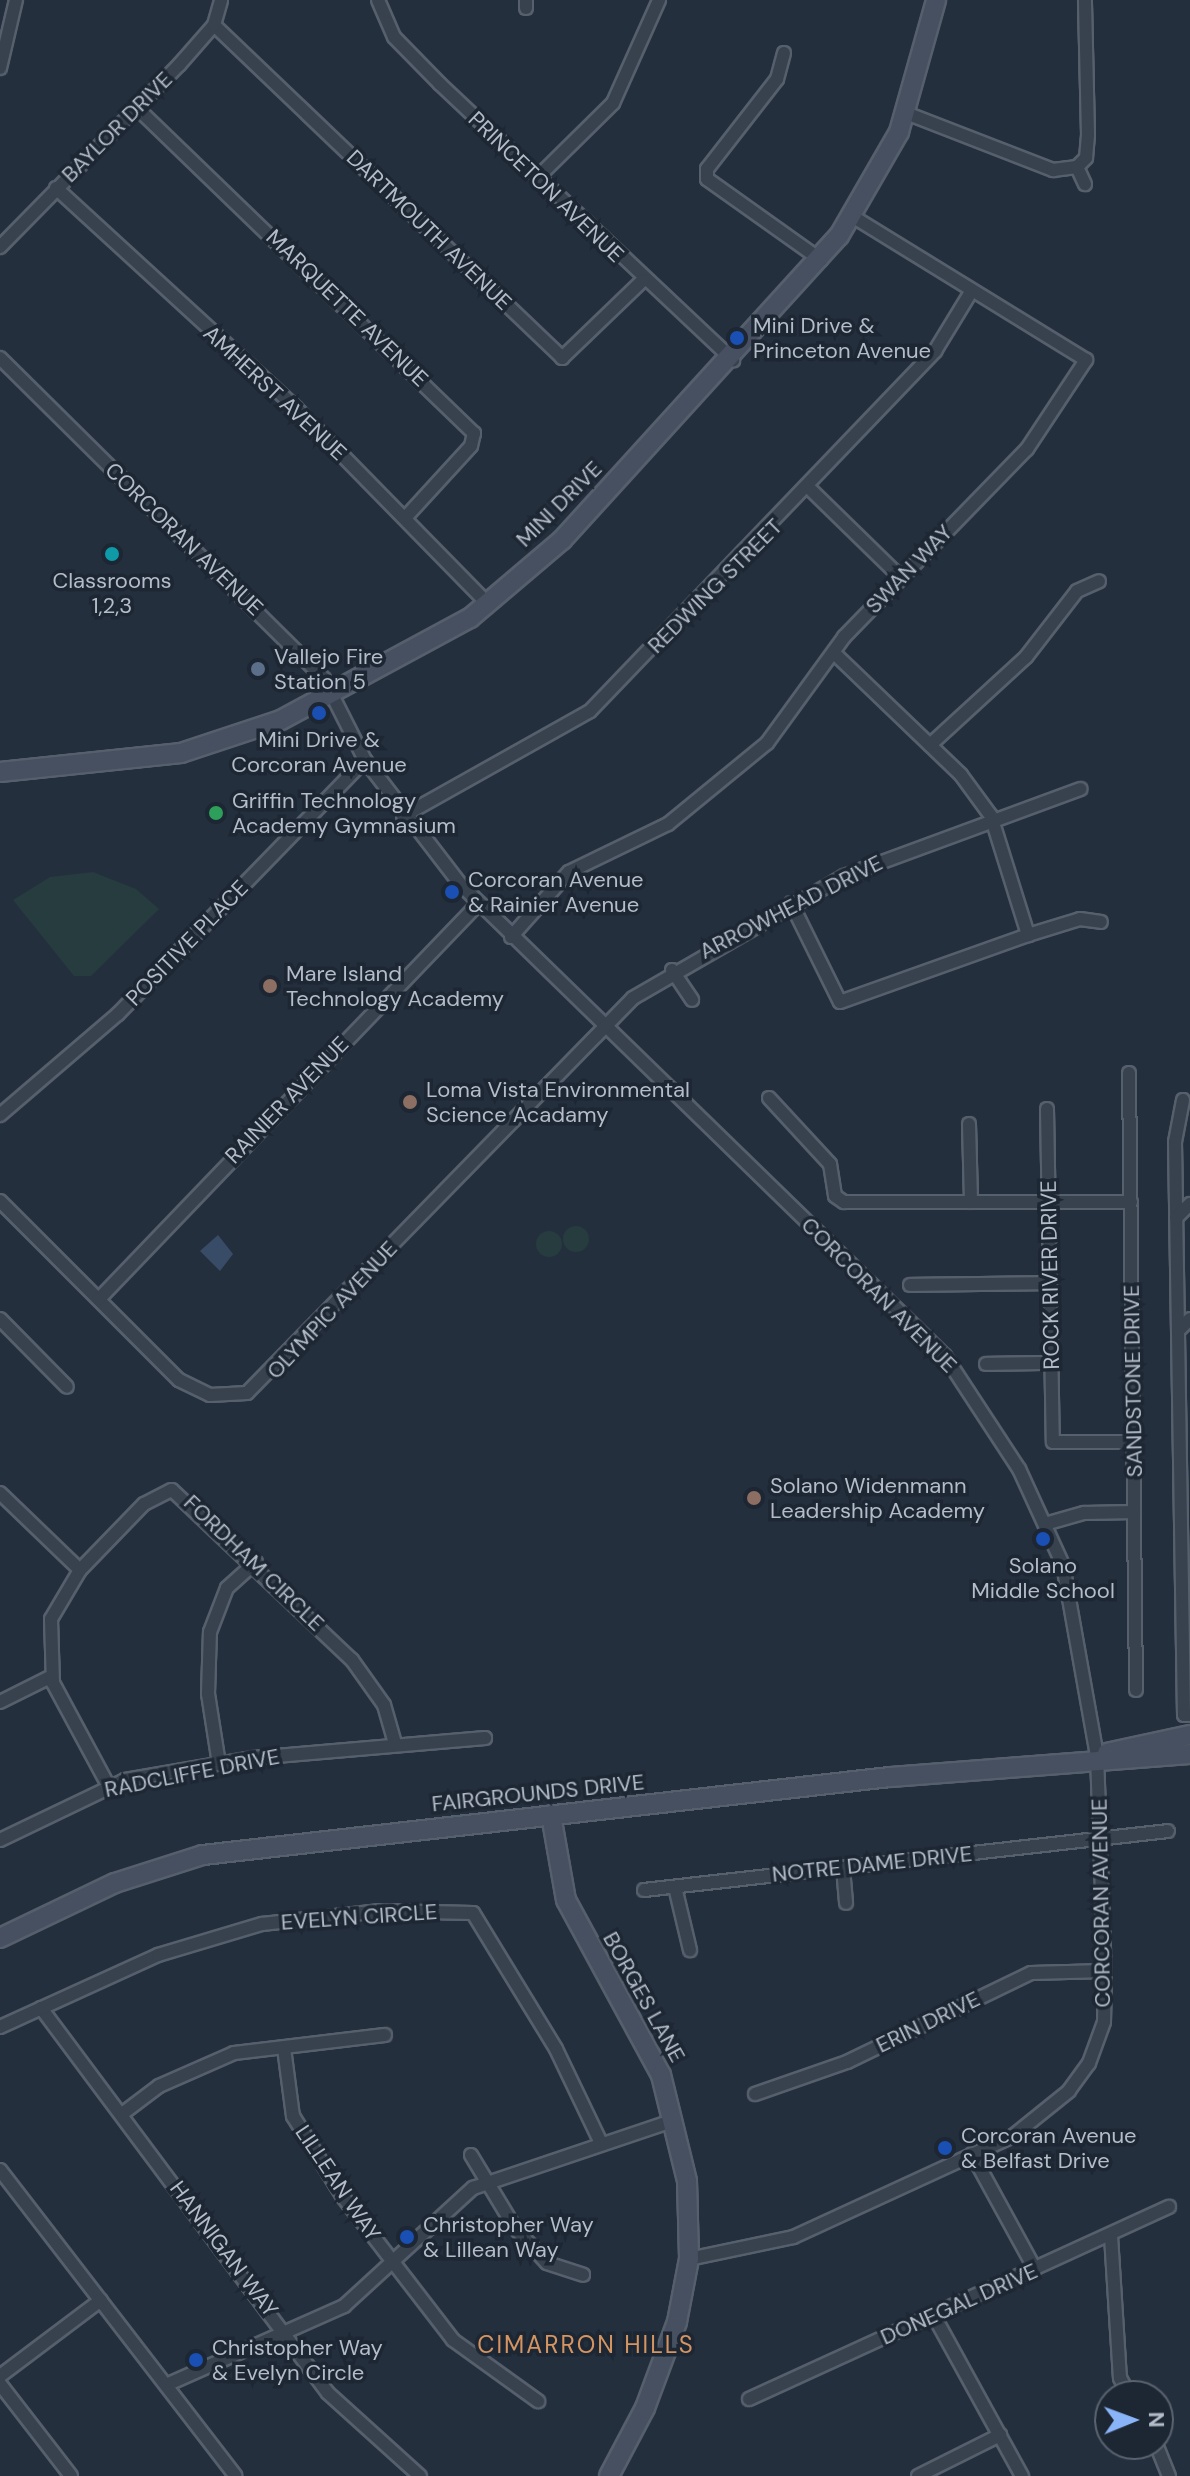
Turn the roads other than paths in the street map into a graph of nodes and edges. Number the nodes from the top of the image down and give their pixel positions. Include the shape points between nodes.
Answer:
1 (16, 0) edge
2 (221, 0) edge
3 (378, 0) edge
4 (659, 0) edge
5 (936, 0) edge
6 (1085, 0) edge
7 (214, 25) junction
8 (784, 53) dead end
9 (0, 68) edge
10 (136, 107) junction
11 (906, 113) junction
12 (1077, 167) junction
13 (537, 178) junction
14 (1085, 184) dead end
15 (56, 188) junction
16 (852, 216) junction
17 (0, 247) edge
18 (821, 260) junction
19 (643, 280) junction
20 (971, 292) junction
21 (0, 358) edge
22 (733, 360) junction
23 (810, 489) junction
24 (405, 518) junction
25 (899, 576) junction
26 (1099, 581) dead end
27 (487, 603) junction
28 (834, 653) junction
29 (332, 696) junction
30 (930, 745) junction
31 (365, 760) junction
32 (0, 772) edge
33 (1081, 789) dead end
34 (403, 816) junction
35 (991, 816) junction
36 (791, 903) junction
37 (478, 904) junction
38 (1101, 922) dead end
39 (1028, 935) junction
40 (511, 937) junction
41 (672, 970) junction
42 (692, 1000) dead end
43 (607, 1024) junction
44 (1129, 1073) dead end
45 (769, 1098) dead end
46 (1183, 1100) dead end
47 (1047, 1109) dead end
48 (0, 1115) edge
49 (969, 1124) dead end
50 (0, 1201) edge
51 (971, 1202) junction
52 (1049, 1202) junction
53 (1131, 1202) junction
54 (1190, 1204) edge
55 (1176, 1218) junction
56 (1050, 1283) junction
57 (910, 1285) dead end
58 (99, 1299) junction
59 (0, 1319) edge
60 (1190, 1319) edge
61 (1178, 1331) junction
62 (1052, 1363) junction
63 (986, 1364) dead end
64 (67, 1387) dead end
65 (1185, 1437) edge
66 (1133, 1442) junction
67 (1185, 1472) edge
68 (0, 1493) edge
69 (1134, 1512) junction
70 (1045, 1524) junction
71 (1186, 1551) edge
72 (256, 1562) junction
73 (80, 1570) junction
74 (1186, 1636) edge
75 (52, 1676) junction
76 (1136, 1690) dead end
77 (0, 1702) edge
78 (1187, 1715) edge
79 (1190, 1735) edge
80 (485, 1738) dead end
81 (395, 1743) junction
82 (1141, 1749) junction
83 (1190, 1754) edge
84 (1097, 1756) junction
85 (219, 1764) junction
86 (108, 1785) junction
87 (551, 1815) junction
88 (1168, 1831) dead end
89 (1101, 1839) junction
90 (0, 1840) edge
91 (843, 1868) junction
92 (675, 1887) junction
93 (644, 1890) dead end
94 (846, 1903) dead end
95 (0, 1938) edge
96 (690, 1950) dead end
97 (1105, 1971) junction
98 (41, 2008) junction
99 (0, 2027) edge
100 (385, 2035) dead end
101 (284, 2048) junction
102 (755, 2094) dead end
103 (122, 2114) junction
104 (675, 2120) junction
105 (601, 2143) junction
106 (972, 2154) junction
107 (471, 2155) dead end
108 (0, 2170) edge
109 (487, 2180) junction
110 (1169, 2207) dead end
111 (1111, 2236) junction
112 (689, 2259) junction
113 (395, 2266) junction
114 (1035, 2269) junction
115 (583, 2275) dead end
116 (101, 2300) junction
117 (934, 2316) junction
118 (286, 2333) junction
119 (0, 2376) edge
120 (1121, 2380) edge
121 (0, 2384) edge
122 (166, 2385) junction
123 (749, 2399) dead end
124 (538, 2401) dead end
125 (1000, 2435) junction
126 (71, 2476) edge
127 (236, 2476) edge
128 (420, 2476) edge
129 (609, 2476) edge
130 (918, 2476) edge
131 (1022, 2476) edge

1 - 9 street
2 - 7 street, BAYLOR DRIVE
3 - 13 street, PRINCETON AVENUE via 394,37
4 - 13 street via 613,103
5 - 11 street, MINI DRIVE
6 - 12 street via 1088,135 1086,158
7 - 10 street, BAYLOR DRIVE
7 - 19 street, DARTMOUTH AVENUE via 562,358
8 - 18 street via 777,79 707,169 707,179
10 - 15 street, BAYLOR DRIVE
10 - 24 street, MARQUETTE AVENUE via 474,433 471,446
11 - 12 street via 1053,170
11 - 16 street, MINI DRIVE
12 - 14 street
13 - 19 street, PRINCETON AVENUE
15 - 17 street, BAYLOR DRIVE
15 - 24 street, AMHERST AVENUE
16 - 18 street, MINI DRIVE
16 - 20 street, SWAN WAY
18 - 22 street, MINI DRIVE
19 - 22 street, PRINCETON AVENUE
20 - 23 street, REDWING STREET via 935,351
20 - 25 street, SWAN WAY via 1086,360 1027,449
21 - 29 street, CORCORAN AVENUE via 301,653
22 - 27 street, MINI DRIVE via 562,540
23 - 25 street
23 - 34 street, REDWING STREET via 590,711
24 - 27 street, AMHERST AVENUE
25 - 28 street, SWAN WAY
26 - 30 street via 1077,591 1026,657
27 - 29 street, MINI DRIVE
28 - 30 street
28 - 40 street, SWAN WAY via 787,721 740,768 668,824 569,872
29 - 31 street, CORCORAN AVENUE
29 - 32 street, MINI DRIVE via 181,753
30 - 35 street
31 - 34 street, CORCORAN AVENUE
31 - 48 street, POSITIVE PLACE via 107,1024
33 - 35 street, ARROWHEAD DRIVE
34 - 37 street, CORCORAN AVENUE
35 - 36 street, ARROWHEAD DRIVE
35 - 39 street
36 - 39 street via 840,1002
36 - 41 street, ARROWHEAD DRIVE
37 - 40 street, CORCORAN AVENUE
37 - 58 street, RAINIER AVENUE
38 - 39 street via 1080,919
40 - 43 street, CORCORAN AVENUE
41 - 42 street
41 - 43 street, ARROWHEAD DRIVE
43 - 58 street, OLYMPIC AVENUE via 258,1388 230,1395 193,1391
43 - 70 street, CORCORAN AVENUE via 945,1356 990,1418
44 - 53 street, SANDSTONE DRIVE
45 - 51 street via 830,1164 835,1196 875,1203
46 - 55 street via 1175,1142
47 - 52 street, ROCK RIVER DRIVE
49 - 51 street
50 - 58 street, OLYMPIC AVENUE
51 - 52 street
52 - 53 street
52 - 56 street, ROCK RIVER DRIVE
53 - 66 street, SANDSTONE DRIVE
54 - 55 street
55 - 61 street
56 - 57 street
56 - 62 street, ROCK RIVER DRIVE
59 - 64 street
60 - 61 street
61 - 65 street
62 - 63 street
62 - 66 street, ROCK RIVER DRIVE via 1053,1442
65 - 67 street
66 - 69 street, SANDSTONE DRIVE
67 - 71 street
68 - 73 street
69 - 70 street via 1084,1513
69 - 76 street, SANDSTONE DRIVE
70 - 84 street, CORCORAN AVENUE via 1078,1624
71 - 74 street
72 - 73 street, FORDHAM CIRCLE via 172,1490 144,1504
72 - 81 street, FORDHAM CIRCLE via 374,1686
72 - 85 street via 227,1588 210,1632 208,1694
73 - 75 street, FORDHAM CIRCLE via 51,1619
74 - 78 street
75 - 77 street
75 - 86 street, FORDHAM CIRCLE
79 - 82 street
80 - 81 street, RADCLIFFE DRIVE
81 - 85 street, RADCLIFFE DRIVE
82 - 83 street
82 - 84 street, FAIRGROUNDS DRIVE
84 - 87 street, FAIRGROUNDS DRIVE
84 - 89 street, CORCORAN AVENUE
85 - 86 street, RADCLIFFE DRIVE
86 - 90 street, RADCLIFFE DRIVE
87 - 95 street, FAIRGROUNDS DRIVE via 203,1855 115,1883
87 - 104 street, BORGES LANE via 566,1900 644,2038
88 - 89 street, NOTRE DAME DRIVE
89 - 91 street, NOTRE DAME DRIVE
89 - 97 street, CORCORAN AVENUE
91 - 92 street, NOTRE DAME DRIVE
91 - 94 street
92 - 93 street, NOTRE DAME DRIVE
92 - 96 street
97 - 102 street, ERIN DRIVE via 1031,1973 847,2062
97 - 106 street, CORCORAN AVENUE via 1101,2033 1076,2082 1023,2130
98 - 99 street, EVELYN CIRCLE
98 - 103 street, HANNIGAN WAY
98 - 105 street, EVELYN CIRCLE via 158,1955 262,1924 380,1911 473,1913 556,2049
100 - 101 street
101 - 103 street via 204,2063
101 - 113 street, LILLEAN WAY via 301,2134
103 - 118 street, HANNIGAN WAY
104 - 105 street
104 - 112 street, BORGES LANE via 687,2181
105 - 109 street
106 - 112 street, CORCORAN AVENUE via 793,2237
106 - 114 street
107 - 109 street
108 - 116 street
109 - 113 street via 450,2206
109 - 115 street via 515,2228 547,2263
110 - 111 street, DONEGAL DRIVE
111 - 114 street, DONEGAL DRIVE
111 - 120 street
112 - 129 street, BORGES LANE via 666,2360
113 - 118 street via 344,2306
113 - 124 street, LILLEAN WAY via 453,2340
114 - 117 street, DONEGAL DRIVE
116 - 119 street
116 - 122 street
117 - 123 street, DONEGAL DRIVE
117 - 125 street
118 - 122 street
118 - 128 street, HANNIGAN WAY via 328,2393
121 - 126 street
122 - 127 street
125 - 130 street
125 - 131 street

